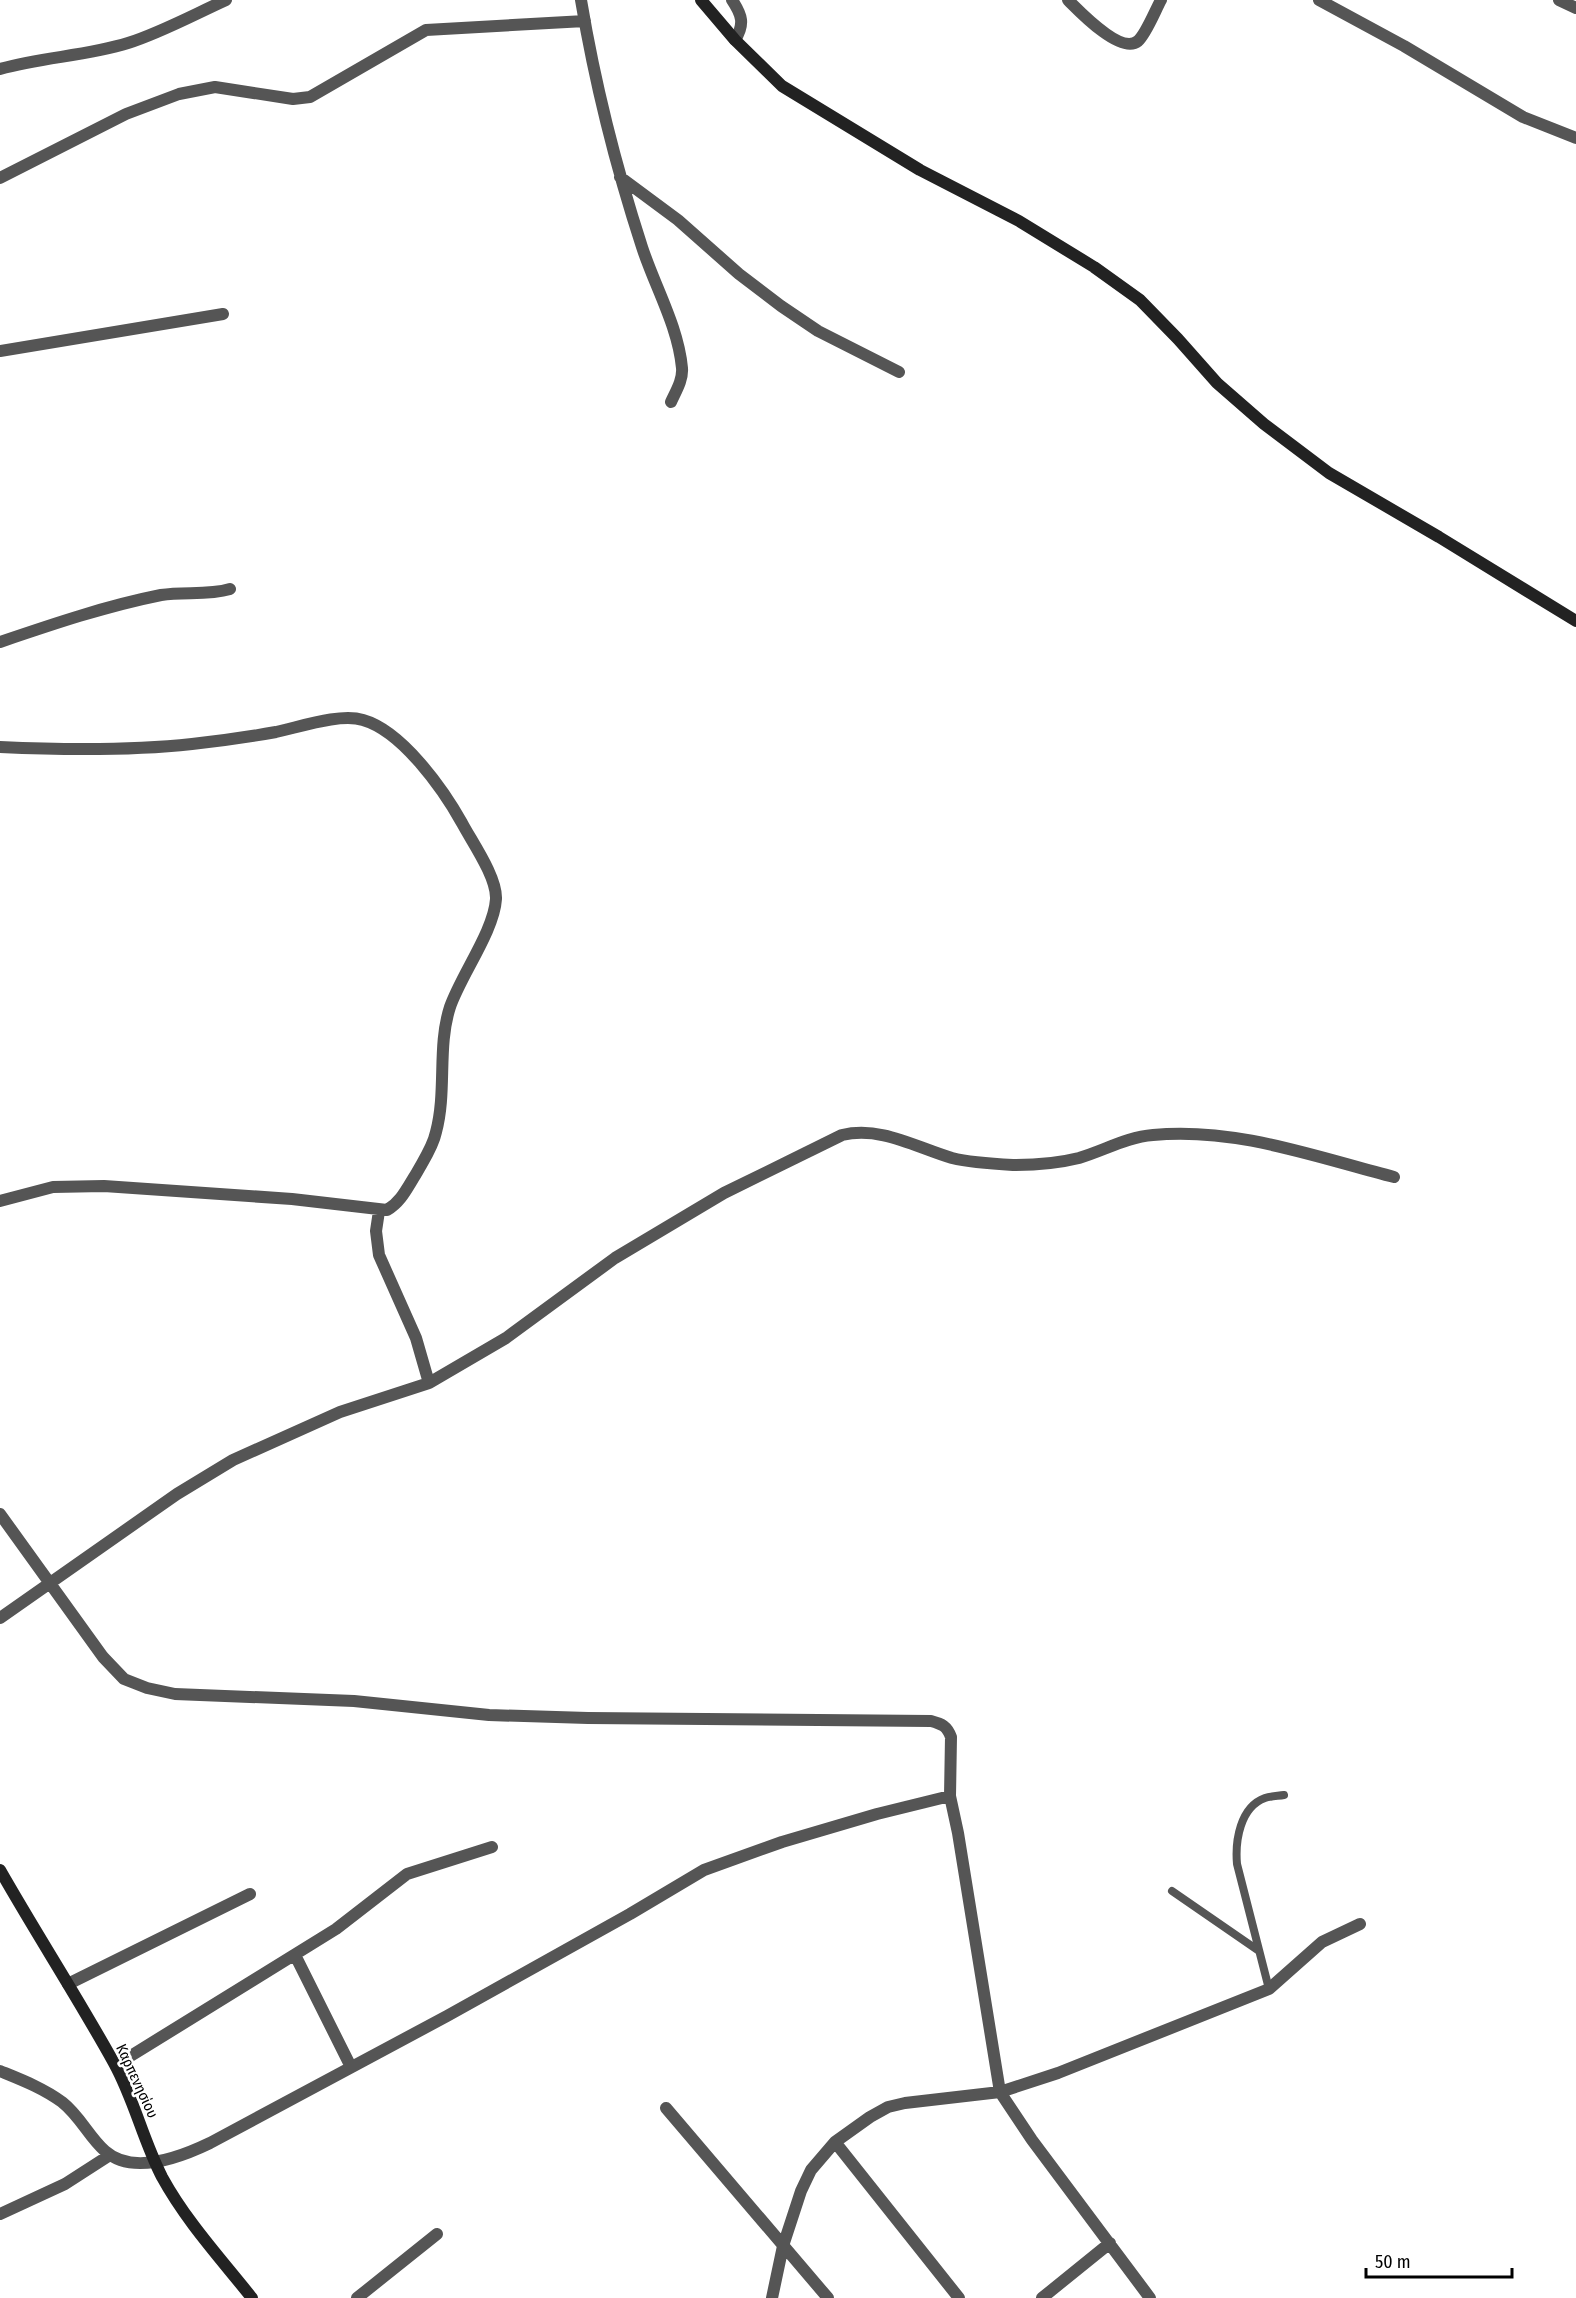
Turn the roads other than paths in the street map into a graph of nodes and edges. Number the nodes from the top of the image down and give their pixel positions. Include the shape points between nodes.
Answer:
1 (226, 0) edge
2 (581, 0) edge
3 (701, 0) edge
4 (732, 0) edge
5 (1068, 0) edge
6 (1161, 0) edge
7 (1319, 0) edge
8 (1559, 0) edge
9 (1576, 8) edge
10 (585, 21) junction
11 (735, 40) junction
12 (0, 69) edge
13 (1576, 138) edge
14 (620, 177) junction
15 (0, 178) edge
16 (223, 314) dead end
17 (0, 351) edge
18 (899, 372) dead end
19 (671, 402) dead end
20 (230, 589) dead end
21 (1576, 621) edge
22 (0, 642) edge
23 (0, 747) edge
24 (1394, 1177) dead end
25 (0, 1201) edge
26 (379, 1211) junction
27 (429, 1383) junction
28 (0, 1514) edge
29 (51, 1582) junction
30 (0, 1618) edge
31 (1284, 1795) dead end
32 (950, 1796) junction
33 (492, 1847) dead end
34 (0, 1870) edge
35 (1172, 1891) dead end
36 (250, 1894) dead end
37 (1360, 1924) dead end
38 (1259, 1951) junction
39 (295, 1955) junction
40 (68, 1984) junction
41 (1269, 1989) junction
42 (116, 2065) junction
43 (351, 2067) junction
44 (0, 2071) edge
45 (1000, 2092) junction
46 (666, 2108) dead end
47 (835, 2142) junction
48 (110, 2155) junction
49 (155, 2161) junction
50 (0, 2214) edge
51 (437, 2234) dead end
52 (1110, 2243) junction
53 (783, 2246) junction
54 (252, 2298) edge
55 (357, 2298) edge
56 (772, 2298) edge
57 (828, 2298) edge
58 (959, 2298) edge
59 (1042, 2298) edge
60 (1150, 2298) edge

1 - 12 street via 129,43
2 - 10 street
3 - 11 street
4 - 11 street via 742,21 742,30
5 - 6 street via 1100,29 1132,44 1139,40
7 - 13 street via 1523,117
8 - 9 street
10 - 14 street
10 - 15 street via 426,30 310,97 293,99 215,87 180,94 126,114
11 - 21 street via 782,86 811,105 938,181 1048,237 1126,289 1217,382 1329,473
14 - 18 street via 781,306 818,331
14 - 19 street via 681,356 683,374
16 - 17 street
20 - 22 street via 182,592 128,602
23 - 26 street via 89,750 191,744 348,717 378,726 421,764 447,797 488,872 496,897 490,922 447,1016 436,1136 403,1196 387,1210
24 - 27 street via 1216,1135 1151,1135 1078,1158 1015,1165 954,1158 885,1135 857,1132 724,1193 615,1258 506,1338
25 - 26 street via 53,1187 104,1186 291,1199
26 - 27 street via 379,1255 416,1338
27 - 29 street via 340,1412 233,1460
28 - 29 street
29 - 30 street
29 - 32 street via 103,1657 124,1678 147,1688 176,1694 354,1701 489,1715 931,1721 949,1729
31 - 38 lane via 1254,1804 1247,1812 1235,1846
32 - 43 street via 782,1842 704,1870
32 - 45 street
33 - 39 street via 407,1874 364,1909
34 - 40 street, Καρπενησίου
35 - 38 lane
36 - 40 street
37 - 41 street via 1322,1942
38 - 41 lane
39 - 42 street
39 - 43 street
40 - 42 street, Καρπενησίου
41 - 45 street
42 - 49 street, Καρπενησίου
43 - 49 street via 193,2151
44 - 48 street via 39,2087 62,2102
45 - 47 street via 895,2105
45 - 52 street
46 - 53 street
47 - 53 street via 806,2180
47 - 58 street
48 - 49 street via 130,2162
48 - 50 street via 65,2184
49 - 54 street, Καρπενησίου via 190,2219
51 - 55 street
52 - 59 street
52 - 60 street
53 - 56 street
53 - 57 street

